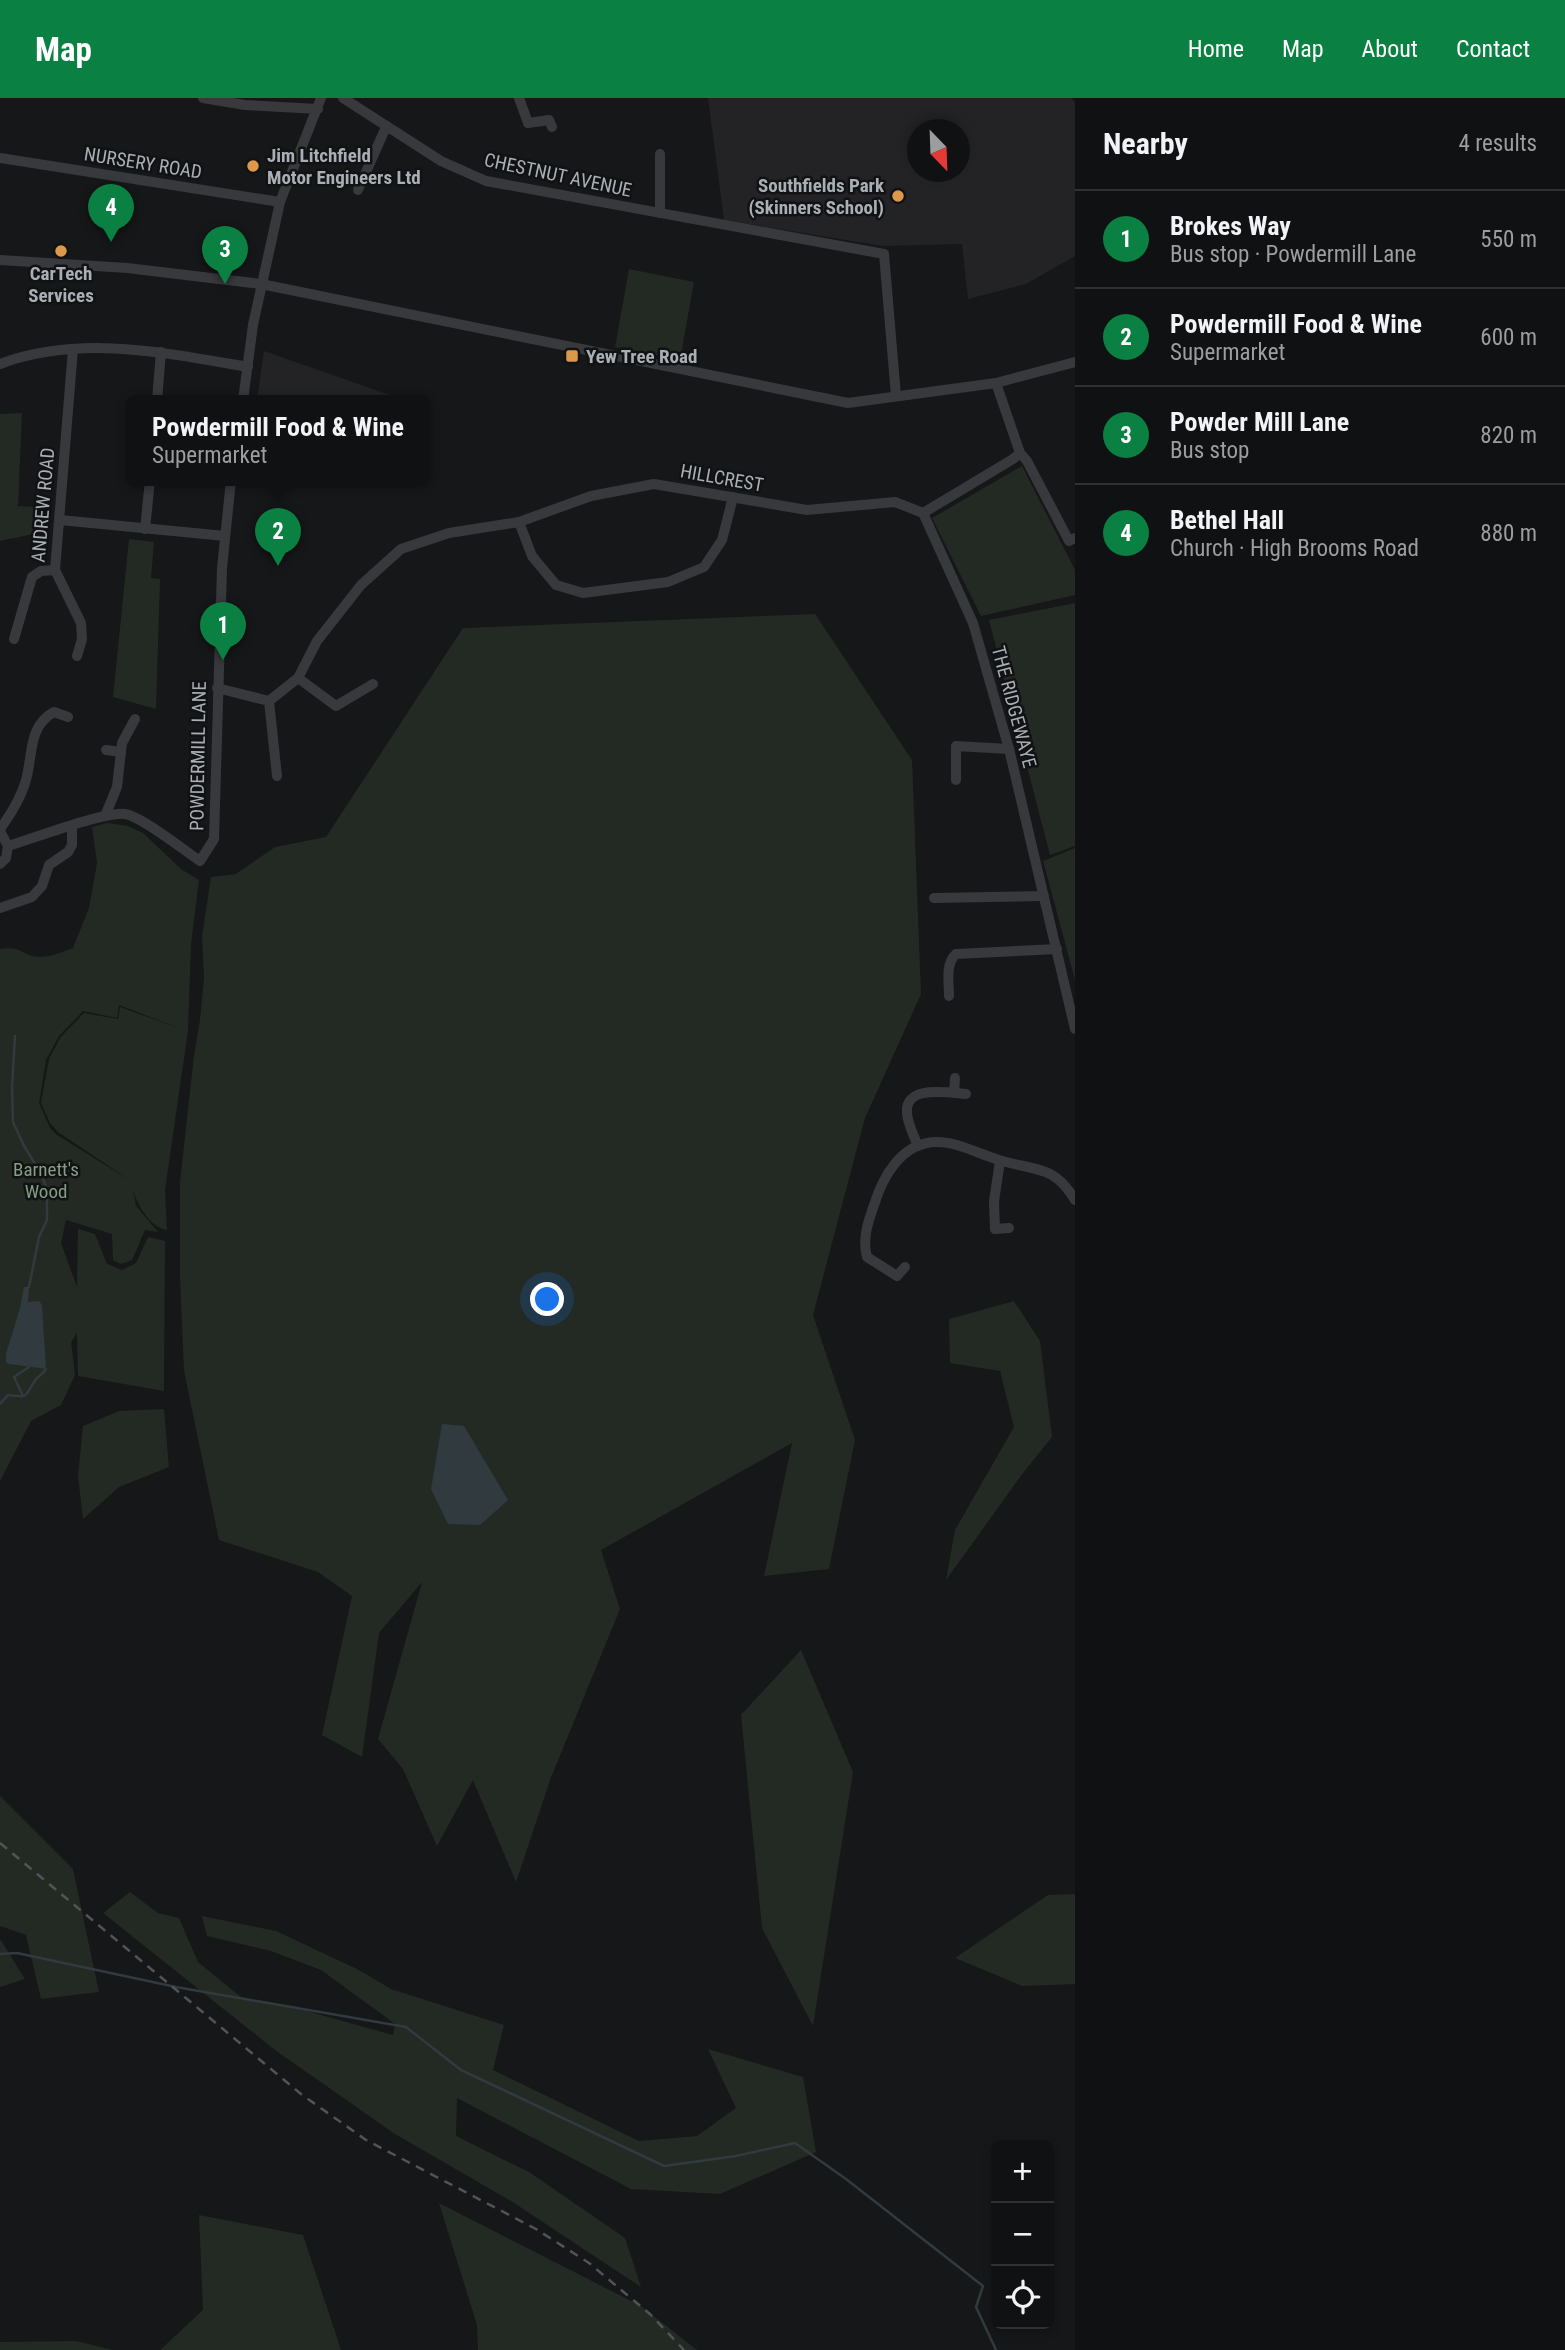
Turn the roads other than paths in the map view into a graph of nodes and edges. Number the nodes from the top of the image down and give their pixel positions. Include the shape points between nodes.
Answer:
1 (203, 98) edge
2 (343, 98) edge
3 (519, 98) edge
4 (319, 104) edge
5 (386, 127) junction
6 (552, 127) dead end
7 (660, 154) dead end
8 (0, 159) edge
9 (358, 190) dead end
10 (280, 202) junction
11 (660, 213) junction
12 (0, 260) edge
13 (261, 284) junction
14 (73, 349) junction
15 (161, 352) junction
16 (1075, 362) edge
17 (0, 364) edge
18 (248, 367) junction
19 (996, 383) junction
20 (157, 395) edge
21 (244, 395) edge
22 (896, 396) junction
23 (1020, 453) junction
24 (149, 486) edge
25 (230, 486) edge
26 (733, 497) junction
27 (923, 513) junction
28 (60, 520) junction
29 (519, 522) junction
30 (145, 529) junction
31 (225, 536) junction
32 (1072, 540) edge
33 (55, 570) junction
34 (14, 639) dead end
35 (77, 656) dead end
36 (298, 678) junction
37 (373, 684) dead end
38 (217, 688) junction
39 (268, 701) junction
40 (68, 717) dead end
41 (135, 719) dead end
42 (1009, 749) junction
43 (106, 750) dead end
44 (121, 752) junction
45 (277, 776) dead end
46 (956, 780) dead end
47 (106, 816) junction
48 (72, 827) junction
49 (0, 830) edge
50 (8, 846) junction
51 (0, 864) edge
52 (1044, 896) junction
53 (934, 898) dead end
54 (0, 908) edge
55 (1057, 949) junction
56 (949, 996) dead end
57 (1075, 1029) edge
58 (955, 1078) dead end
59 (918, 1146) junction
60 (1000, 1161) junction
61 (1075, 1200) edge
62 (1009, 1228) dead end
63 (905, 1267) dead end

1 - 4 street via 245,104
2 - 5 street, CHESTNUT AVENUE
3 - 6 street via 528,123 544,119
4 - 10 street
5 - 9 street
5 - 11 street, CHESTNUT AVENUE via 486,181
7 - 11 street, CHESTNUT AVENUE
8 - 10 street, NURSERY ROAD
10 - 13 street
11 - 22 street, CHESTNUT AVENUE via 884,254
12 - 13 street via 127,268
13 - 18 street
13 - 22 street via 848,403
14 - 15 street
14 - 17 street via 33,353
14 - 28 street, ANDREW ROAD
15 - 18 street
15 - 20 street
16 - 19 street
18 - 21 street
19 - 22 street
19 - 23 street
23 - 27 street
23 - 32 street
24 - 30 street
25 - 31 street, POWDERMILL LANE
26 - 27 street, HILLCREST via 807,510 895,502
26 - 29 street, HILLCREST via 654,484 591,496
26 - 29 street via 722,540 704,567 668,582 583,593 556,585 532,556
27 - 42 street, THE RIDGEWAYE via 973,623
28 - 30 street
28 - 33 street, ANDREW ROAD
29 - 36 street, HILLCREST via 449,533 401,549 361,585 317,641
30 - 31 street
31 - 38 street, POWDERMILL LANE
33 - 34 street via 32,577
33 - 35 street, ANDREW ROAD via 81,623
36 - 37 street via 336,706
36 - 39 street
38 - 39 street
38 - 47 street, POWDERMILL LANE via 214,839 200,861 126,814
39 - 45 street
40 - 49 street via 48,710 40,722 21,794
41 - 44 street
42 - 46 street via 956,746
42 - 52 street, THE RIDGEWAYE
43 - 44 street
44 - 47 street via 117,787
47 - 48 street, POWDERMILL LANE
48 - 50 street, POWDERMILL LANE
48 - 54 street via 72,845 49,865 42,886 32,897
49 - 50 street
50 - 51 street
52 - 53 street
52 - 55 street, THE RIDGEWAYE
55 - 56 street via 956,954 949,965
55 - 57 street, THE RIDGEWAYE
58 - 59 street via 960,1093 927,1091 910,1101 907,1118
59 - 60 street via 954,1145
59 - 63 street via 884,1177 864,1245 867,1257 897,1276
60 - 61 street via 1047,1172 1066,1185
60 - 62 street via 995,1229

